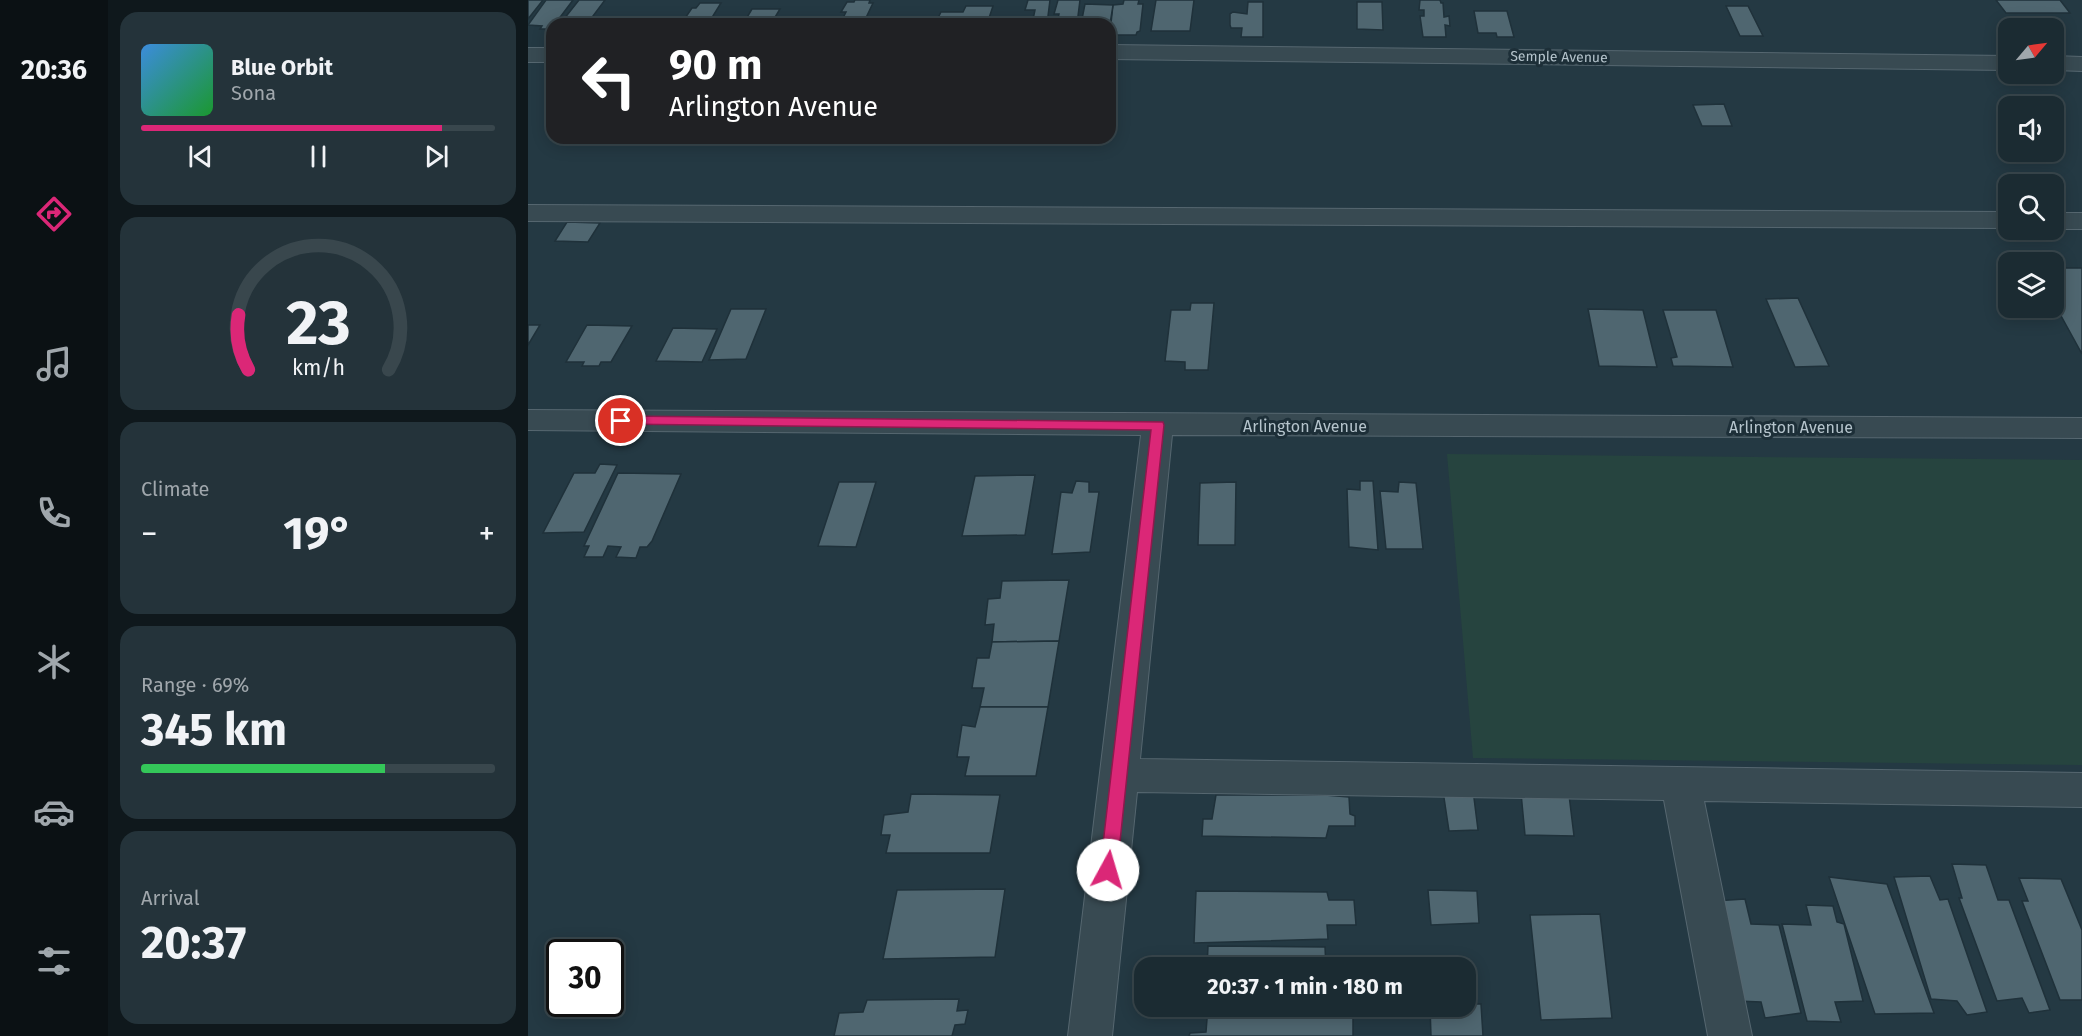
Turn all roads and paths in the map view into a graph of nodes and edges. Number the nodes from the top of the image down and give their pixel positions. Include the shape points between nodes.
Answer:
1 (1116, 52) edge
2 (528, 55) edge
3 (546, 55) edge
4 (1998, 63) edge
5 (2064, 63) edge
6 (2082, 64) edge
7 (528, 213) edge
8 (1998, 220) edge
9 (2064, 220) edge
10 (2082, 221) edge
11 (528, 420) edge
12 (1158, 425) junction
13 (2082, 428) edge
14 (1119, 775) junction
15 (1681, 785) junction
16 (2082, 790) edge
17 (1090, 1036) edge
18 (1730, 1036) edge

1 - 4 street, Semple Avenue
2 - 3 street
5 - 6 street
7 - 8 street
9 - 10 street
11 - 12 street, Arlington Avenue
12 - 13 street, Arlington Avenue
12 - 14 street
14 - 15 street
14 - 17 street
15 - 16 street
15 - 18 street

